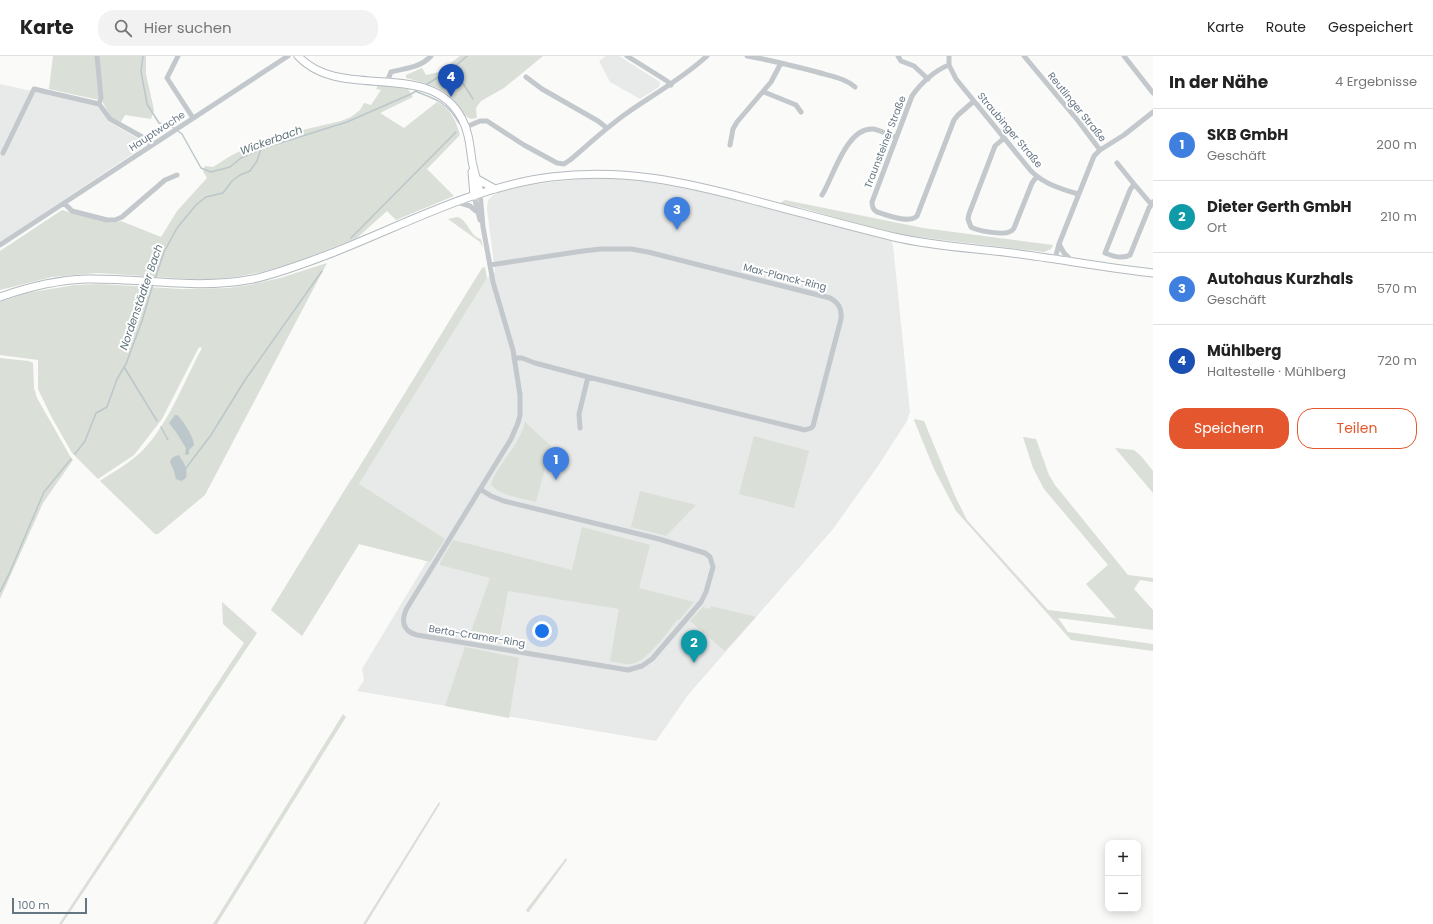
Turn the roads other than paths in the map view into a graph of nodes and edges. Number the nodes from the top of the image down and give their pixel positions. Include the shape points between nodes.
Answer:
1 (97, 56) edge
2 (178, 56) edge
3 (288, 56) edge
4 (431, 56) edge
5 (627, 56) edge
6 (706, 56) edge
7 (747, 56) edge
8 (898, 56) edge
9 (949, 56) edge
10 (1024, 56) edge
11 (1124, 56) edge
12 (299, 57) edge
13 (781, 62) junction
14 (949, 65) junction
15 (526, 77) dead end
16 (928, 79) junction
17 (388, 82) junction
18 (671, 85) junction
19 (855, 87) dead end
20 (764, 92) junction
21 (1153, 93) edge
22 (974, 101) junction
23 (99, 104) junction
24 (801, 112) dead end
25 (1153, 112) edge
26 (193, 118) junction
27 (466, 126) junction
28 (607, 128) junction
29 (896, 137) junction
30 (1004, 138) junction
31 (730, 145) dead end
32 (152, 146) junction
33 (1100, 150) junction
34 (3, 153) dead end
35 (473, 162) junction
36 (1117, 163) dead end
37 (177, 175) dead end
38 (1037, 176) junction
39 (477, 179) junction
40 (1134, 184) junction
41 (495, 189) junction
42 (477, 194) junction
43 (1078, 194) junction
44 (822, 195) dead end
45 (456, 202) junction
46 (64, 203) junction
47 (1152, 203) edge
48 (478, 212) junction
49 (483, 227) junction
50 (1059, 244) junction
51 (0, 245) edge
52 (1055, 259) junction
53 (1073, 262) junction
54 (490, 265) junction
55 (1153, 273) edge
56 (0, 297) edge
57 (514, 358) junction
58 (588, 377) junction
59 (580, 428) dead end
60 (480, 489) junction

1 - 23 street via 101,98
2 - 26 street via 167,78
3 - 26 street, Hauptwache
4 - 17 street via 416,67 391,72
5 - 18 street
6 - 18 street
7 - 13 street
8 - 16 street via 901,61 914,66
9 - 14 street
10 - 33 street, Reutlinger Straße
11 - 21 street
12 - 17 main road via 331,76
13 - 19 street via 846,81
13 - 20 street via 776,76
14 - 16 street, Traunsteiner Straße via 942,67
14 - 22 street, Straubinger Straße
15 - 28 street
16 - 29 street, Traunsteiner Straße via 912,96
17 - 27 main road via 430,90 443,97 454,107
18 - 28 street
20 - 24 street via 796,105
20 - 31 street via 736,122
22 - 29 street, Traunsteiner Straße via 954,120 917,216 910,220 877,212 872,205
22 - 30 street, Straubinger Straße
23 - 32 street via 110,119 144,138
23 - 34 street via 34,89
25 - 33 street
26 - 32 street, Hauptwache
27 - 28 street via 480,121 489,122 524,145 561,164 570,160
27 - 35 main road
29 - 44 street via 873,129 856,135 841,155
30 - 38 street, Straubinger Straße
30 - 38 street via 995,146 969,214 971,226 978,230 1005,233 1012,231
32 - 46 street, Hauptwache
33 - 43 street via 1091,160
35 - 39 main road
35 - 42 main road via 472,178
36 - 40 street
37 - 46 street via 165,180 115,220 72,211
38 - 43 street, Straubinger Straße via 1050,184
39 - 41 main road
39 - 42 main road
40 - 47 street
40 - 47 street via 1105,253 1113,256 1130,255
41 - 42 main road
41 - 52 main road via 530,180 574,175 621,174 655,178 708,188 906,240
42 - 45 main road
42 - 48 street
42 - 49 street
43 - 50 street
45 - 48 street via 470,206
45 - 56 main road via 303,265 270,275 216,284 192,285 101,279 69,280
46 - 51 street, Hauptwache
48 - 49 street
49 - 54 street
50 - 52 street
50 - 53 street
52 - 53 main road
53 - 55 main road
54 - 57 street
54 - 58 street, Max-Planck-Ring via 601,249 642,251 830,298 835,300 841,309 841,319 813,426 809,430
57 - 58 street, Max-Planck-Ring
57 - 60 street, Berta-Cramer-Ring via 520,402 518,423
58 - 59 street via 579,414
60 - 60 street, Berta-Cramer-Ring via 404,614 403,622 410,632 628,670 642,666 652,659 703,598 712,567 710,557 705,552 504,501

